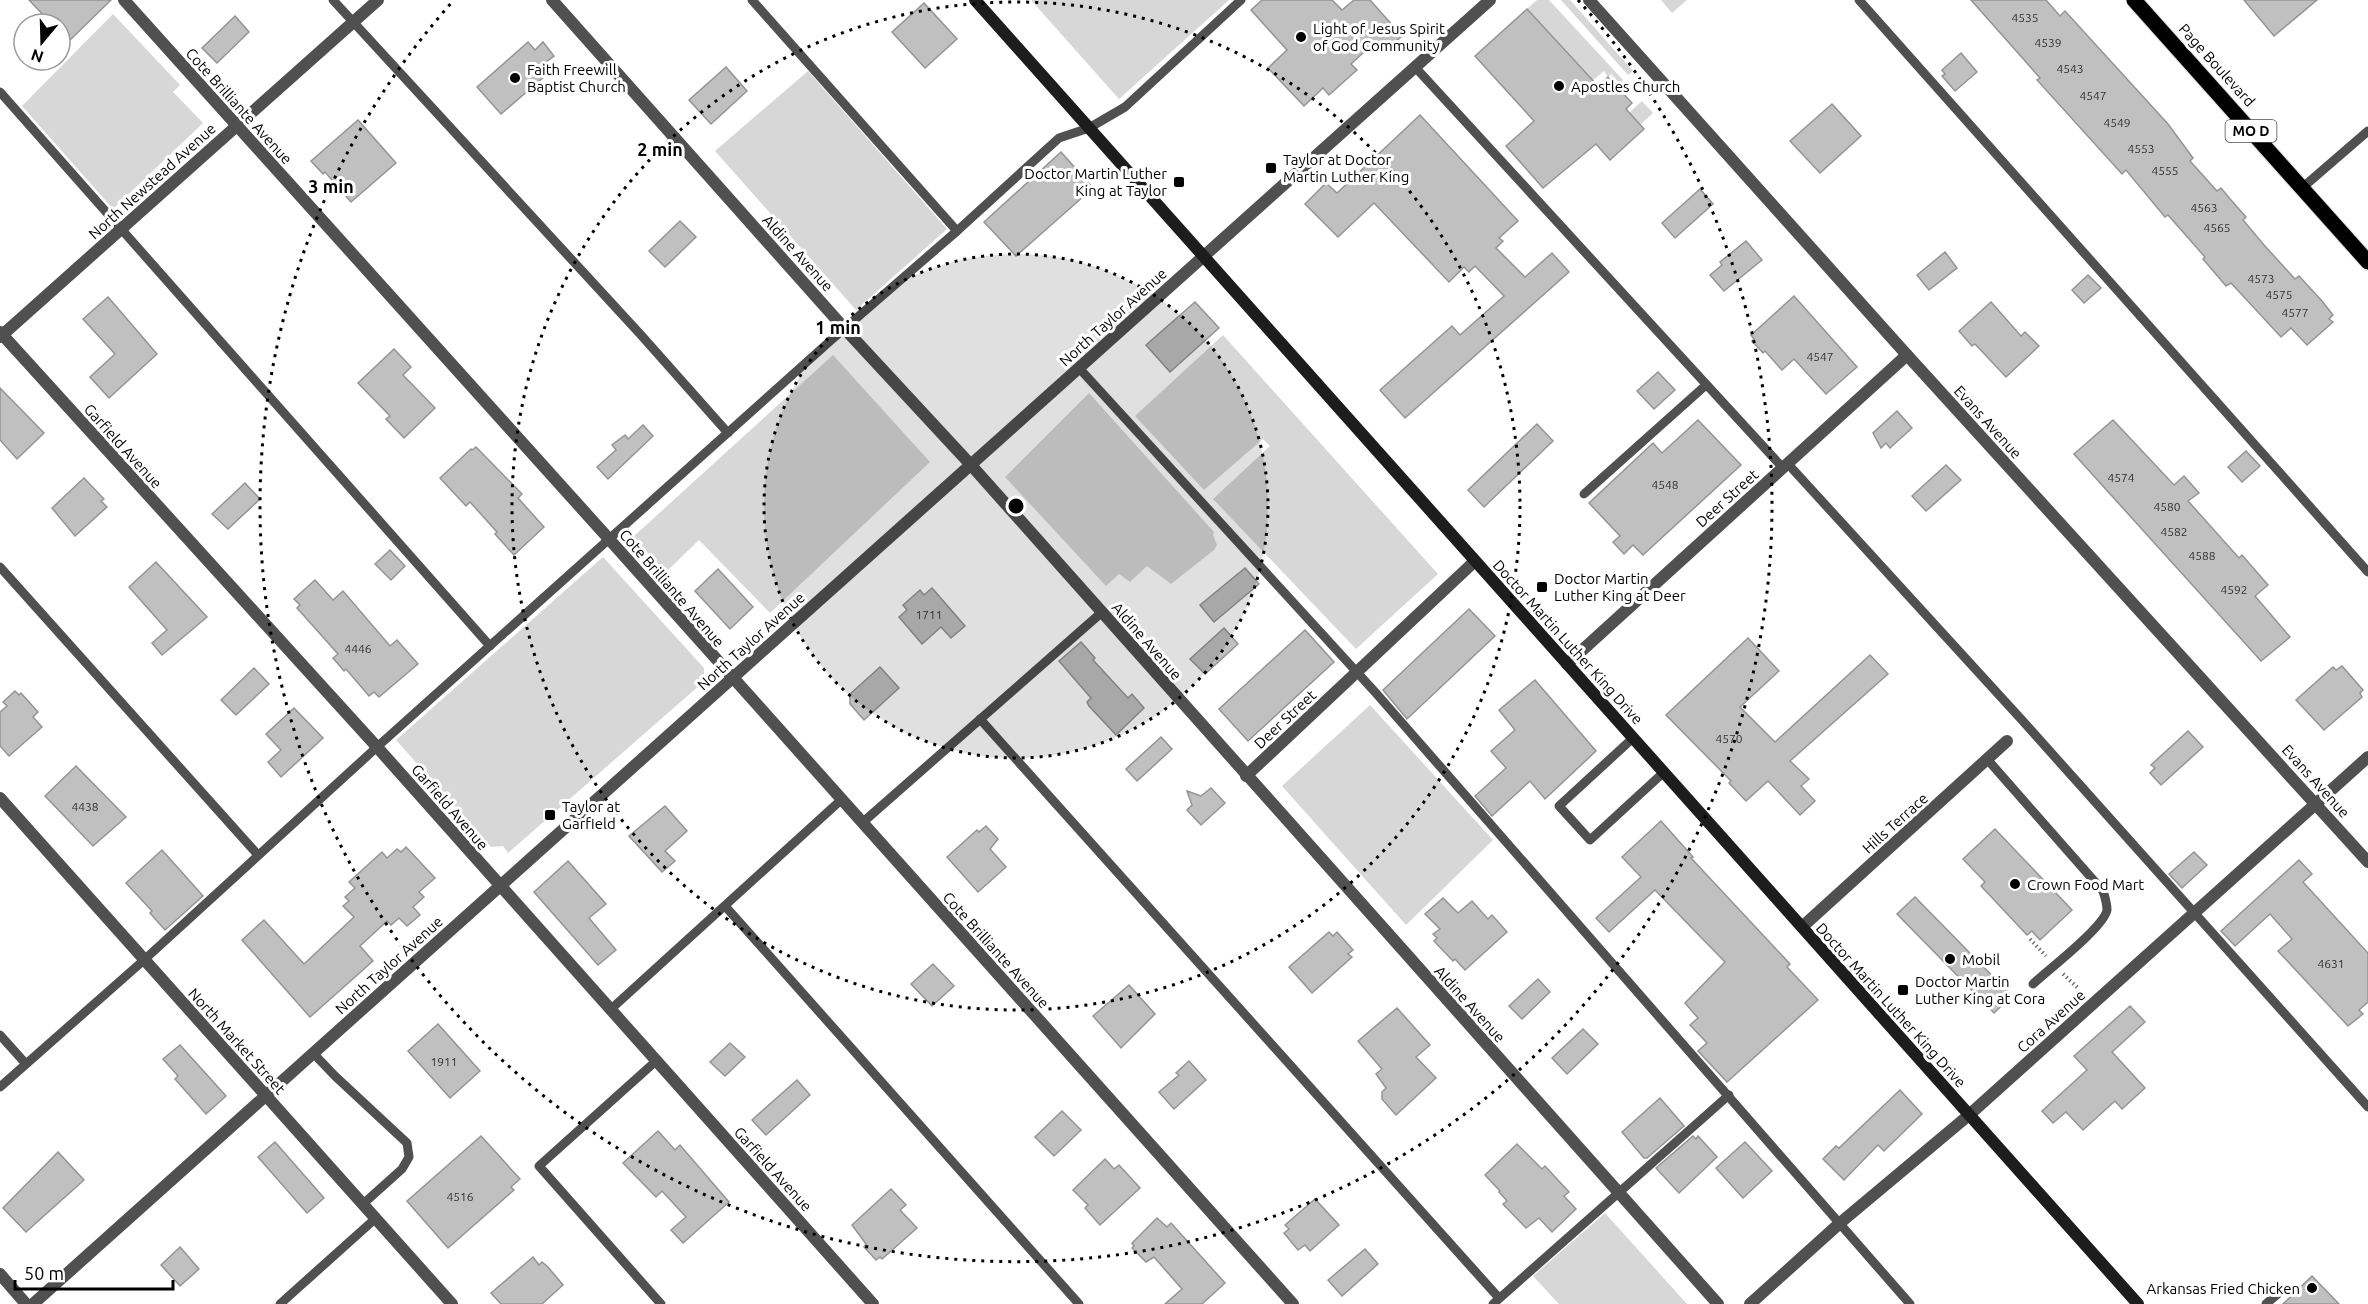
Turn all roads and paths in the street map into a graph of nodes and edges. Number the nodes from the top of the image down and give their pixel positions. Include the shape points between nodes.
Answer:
1 (124, 0) edge
2 (333, 0) edge
3 (378, 0) edge
4 (552, 0) edge
5 (752, 0) edge
6 (975, 0) edge
7 (1241, 0) edge
8 (1490, 0) edge
9 (1588, 0) edge
10 (1859, 0) edge
11 (2134, 0) edge
12 (354, 23) junction
13 (1415, 67) junction
14 (0, 92) edge
15 (236, 127) junction
16 (1089, 128) junction
17 (2368, 130) edge
18 (2302, 188) junction
19 (122, 228) junction
20 (957, 231) junction
21 (1204, 256) junction
22 (2368, 262) edge
23 (844, 328) junction
24 (1, 335) edge
25 (1907, 355) junction
26 (1079, 368) junction
27 (1706, 385) junction
28 (728, 433) junction
29 (970, 465) junction
30 (1785, 466) junction
31 (1584, 494) dead end
32 (609, 539) junction
33 (1475, 561) junction
34 (0, 567) edge
35 (2368, 572) edge
36 (1101, 613) junction
37 (490, 645) junction
38 (1567, 664) junction
39 (1357, 672) junction
40 (732, 678) junction
41 (980, 719) junction
42 (1633, 738) junction
43 (2007, 741) dead end
44 (377, 747) junction
45 (2368, 757) edge
46 (1987, 759) junction
47 (1663, 773) junction
48 (1246, 776) junction
49 (0, 798) edge
50 (841, 800) junction
51 (2316, 804) junction
52 (862, 823) junction
53 (258, 855) junction
54 (2368, 862) edge
55 (500, 886) junction
56 (725, 906) junction
57 (2195, 912) junction
58 (1802, 927) junction
59 (2030, 939) dead end
60 (2046, 956) dead end
61 (144, 960) junction
62 (2063, 973) dead end
63 (2033, 984) dead end
64 (2078, 988) dead end
65 (610, 1010) junction
66 (0, 1035) edge
67 (313, 1053) junction
68 (656, 1061) junction
69 (26, 1064) junction
70 (0, 1087) edge
71 (266, 1095) junction
72 (1729, 1095) junction
73 (2368, 1107) edge
74 (1969, 1114) junction
75 (1619, 1193) junction
76 (363, 1204) junction
77 (375, 1218) junction
78 (1840, 1223) junction
79 (0, 1274) edge
80 (2280, 1291) dead end
81 (1496, 1301) edge
82 (26, 1304) edge
83 (33, 1304) edge
84 (280, 1304) edge
85 (452, 1304) edge
86 (661, 1304) edge
87 (873, 1304) edge
88 (1079, 1304) edge
89 (1293, 1304) edge
90 (1718, 1304) edge
91 (1750, 1304) edge
92 (1910, 1304) edge
93 (2138, 1304) edge
94 (2266, 1304) edge

1 - 15 street, Cote Brilliante Avenue
2 - 12 lane
3 - 12 street, North Newstead Avenue
4 - 23 street, Aldine Avenue
5 - 20 lane
6 - 16 main road, Doctor Martin Luther King Drive
7 - 16 lane via 1125,107
8 - 13 street, North Taylor Avenue
9 - 25 street, Evans Avenue
10 - 35 lane
11 - 18 main road, Page Boulevard / MO D
12 - 15 street, North Newstead Avenue
12 - 28 lane
13 - 21 street, North Taylor Avenue
13 - 27 lane
14 - 19 lane
15 - 19 street, North Newstead Avenue
15 - 32 street, Cote Brilliante Avenue
16 - 20 lane via 1059,138
16 - 21 main road, Doctor Martin Luther King Drive
17 - 18 lane
18 - 22 main road, Page Boulevard / MO D
19 - 24 street, North Newstead Avenue
19 - 37 lane
20 - 23 lane
21 - 26 street, North Taylor Avenue
21 - 33 main road, Doctor Martin Luther King Drive
23 - 28 lane
23 - 29 street, Aldine Avenue
24 - 44 street, Garfield Avenue
25 - 30 street, Deer Street
25 - 51 street, Evans Avenue
26 - 29 street, North Taylor Avenue
26 - 39 lane
27 - 30 lane
27 - 31 lane
28 - 32 lane
29 - 36 street, Aldine Avenue
29 - 40 street, North Taylor Avenue
30 - 38 street, Deer Street
30 - 57 lane
32 - 37 lane
32 - 40 street, Cote Brilliante Avenue
33 - 38 main road, Doctor Martin Luther King Drive
33 - 39 street, Deer Street
34 - 53 lane
36 - 41 lane
36 - 48 street, Aldine Avenue
37 - 44 lane
38 - 42 main road, Doctor Martin Luther King Drive
39 - 48 street, Deer Street
39 - 72 lane
40 - 50 street, Cote Brilliante Avenue
40 - 55 street, North Taylor Avenue
41 - 52 lane
41 - 81 lane
42 - 47 main road, Doctor Martin Luther King Drive
42 - 47 lane via 1559,806 1590,840
43 - 46 street, Hills Terrace
44 - 53 lane
44 - 55 street, Garfield Avenue
45 - 51 street, Cora Avenue
46 - 58 street, Hills Terrace
46 - 63 lane via 2103,891 2106,900 2107,908 2099,925
47 - 58 main road, Doctor Martin Luther King Drive
48 - 75 street, Aldine Avenue
49 - 61 street, North Market Street
50 - 52 street, Cote Brilliante Avenue
50 - 56 lane
51 - 54 street, Evans Avenue
51 - 57 street, Cora Avenue
52 - 89 street, Cote Brilliante Avenue
53 - 61 lane
55 - 65 street, Garfield Avenue
55 - 67 street, North Taylor Avenue
56 - 65 lane
56 - 88 lane
57 - 73 lane
57 - 74 street, Cora Avenue
58 - 74 main road, Doctor Martin Luther King Drive
59 - 60 path
61 - 69 lane
61 - 71 street, North Market Street
62 - 64 path
65 - 68 street, Garfield Avenue
66 - 69 lane
67 - 71 street, North Taylor Avenue
67 - 76 lane via 407,1143 408,1157 402,1169
68 - 86 lane via 539,1166
68 - 87 street, Garfield Avenue
69 - 70 lane
71 - 76 street, North Market Street
71 - 83 street, North Taylor Avenue
72 - 75 lane
72 - 78 lane
74 - 78 street, Cora Avenue
74 - 93 main road, Doctor Martin Luther King Drive
75 - 81 lane
75 - 90 street, Aldine Avenue
76 - 77 street, North Market Street
77 - 84 lane
77 - 85 street, North Market Street
78 - 91 street, Cora Avenue
78 - 92 lane
79 - 82 street
80 - 94 lane

